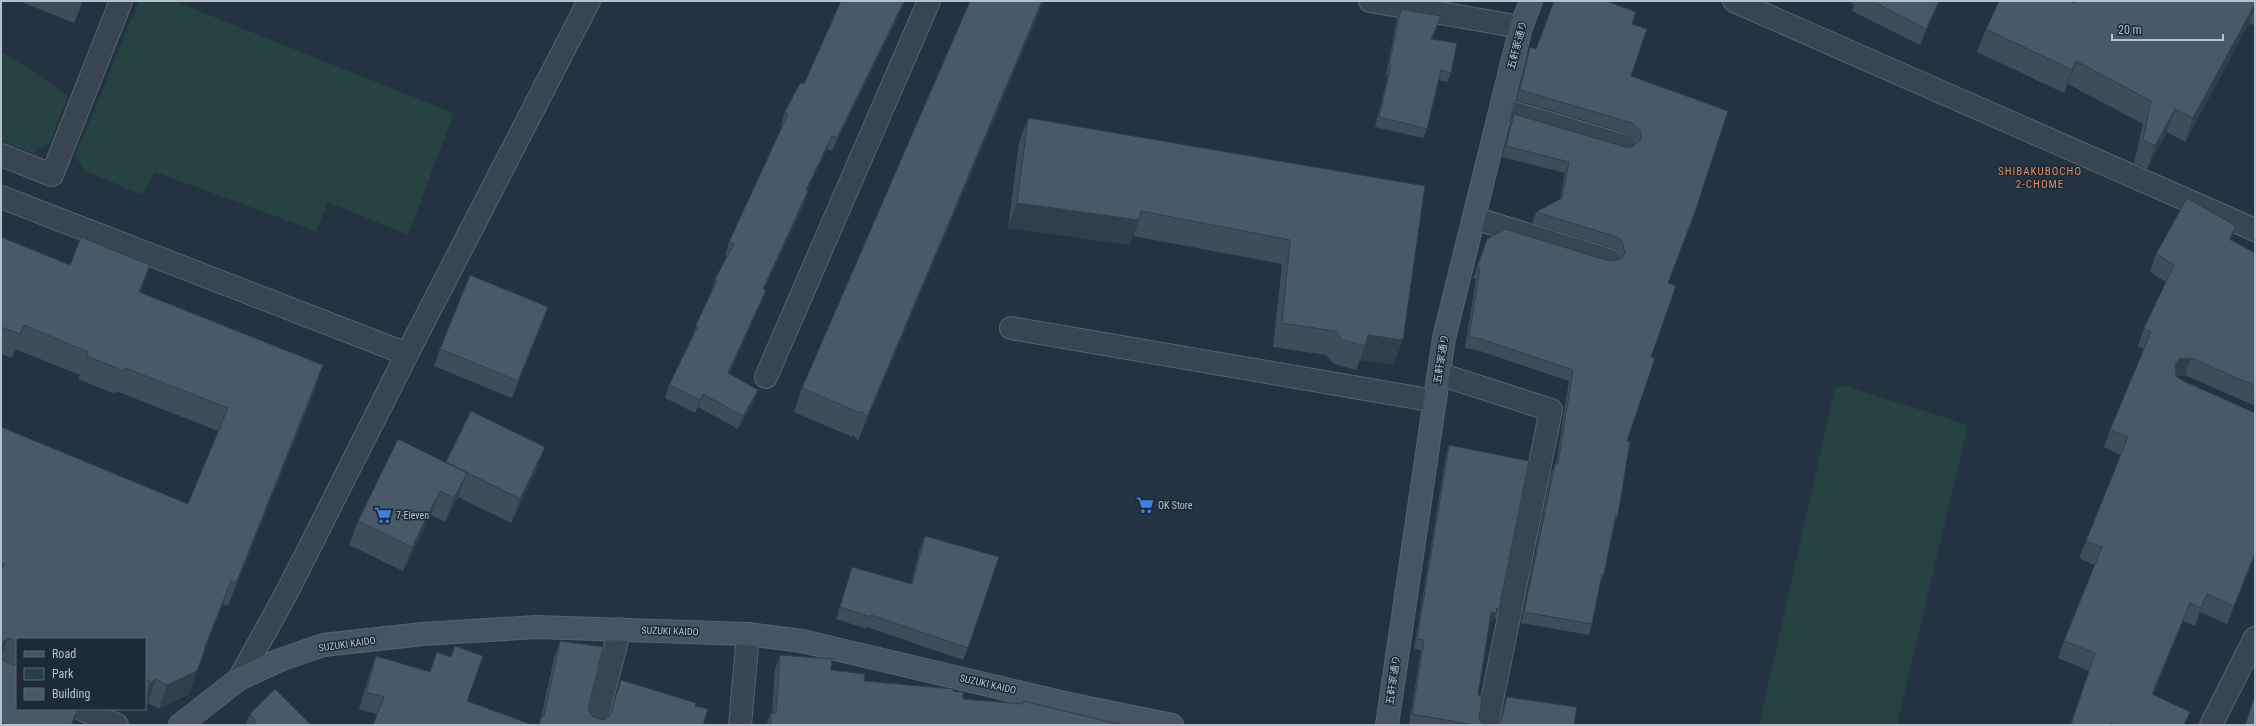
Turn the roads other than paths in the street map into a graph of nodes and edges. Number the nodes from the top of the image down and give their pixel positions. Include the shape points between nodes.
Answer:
1 (121, 1) edge
2 (590, 1) edge
3 (929, 1) edge
4 (1370, 1) edge
5 (1531, 1) edge
6 (1734, 1) edge
7 (1521, 27) junction
8 (1501, 109) junction
9 (1625, 146) edge
10 (1, 155) edge
11 (1, 196) edge
12 (1474, 218) junction
13 (2255, 230) edge
14 (1609, 260) edge
15 (1011, 328) dead end
16 (407, 354) junction
17 (1438, 374) junction
18 (766, 377) dead end
19 (1435, 401) junction
20 (620, 629) junction
21 (748, 634) junction
22 (2255, 638) edge
23 (239, 679) junction
24 (83, 710) edge
25 (1144, 723) edge
26 (117, 725) edge
27 (180, 725) edge
28 (595, 725) edge
29 (740, 725) edge
30 (1172, 725) edge
31 (1387, 725) edge
32 (1487, 725) edge
33 (2211, 725) edge

1 - 10 street via 52,175
2 - 16 street
3 - 18 street
4 - 7 street
5 - 7 main road, 五軒家通り
6 - 13 street
7 - 8 main road, 五軒家通り
8 - 9 street
8 - 12 main road, 五軒家通り
11 - 16 street
12 - 14 street
12 - 17 main road, 五軒家通り via 1444,338
15 - 19 street
16 - 23 street via 286,594
17 - 19 main road, 五軒家通り
17 - 32 street via 1551,410
19 - 31 main road, 五軒家通り
20 - 21 main road, SUZUKI KAIDO
20 - 23 main road, SUZUKI KAIDO via 528,628 423,634 323,645 280,660
20 - 28 street
21 - 25 main road, SUZUKI KAIDO via 818,644
21 - 29 street
22 - 33 street
23 - 27 main road, SUZUKI KAIDO
24 - 26 street
25 - 30 main road, SUZUKI KAIDO

